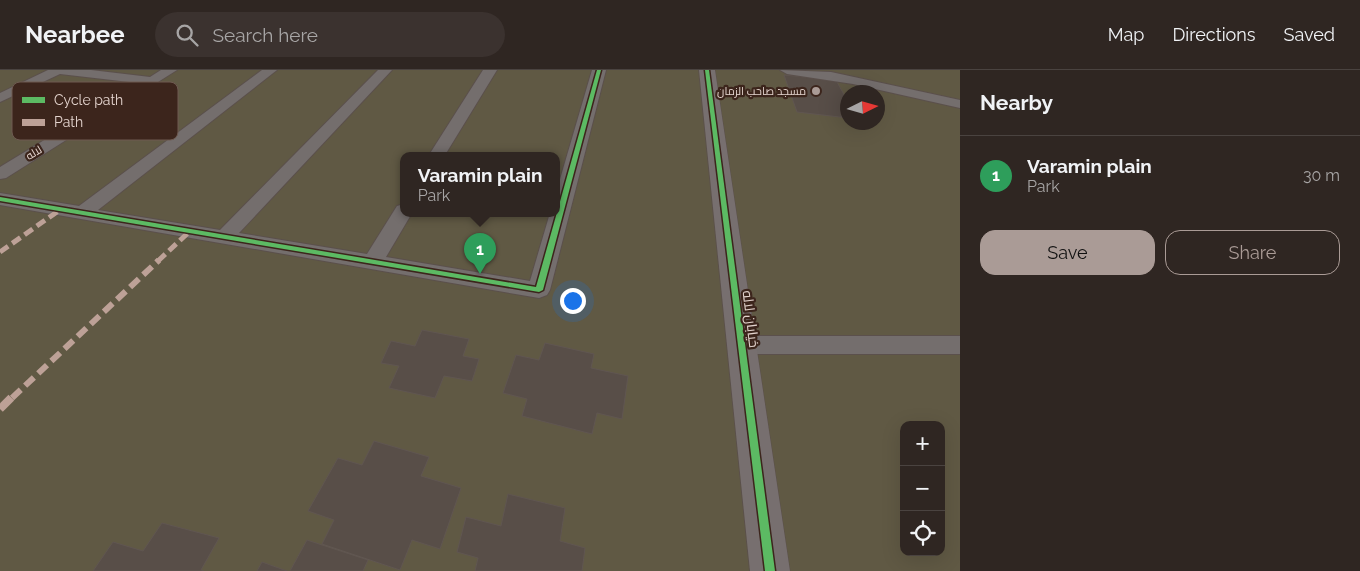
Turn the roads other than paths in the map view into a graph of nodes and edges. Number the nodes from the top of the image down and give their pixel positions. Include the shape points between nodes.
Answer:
1 (58, 70) edge
2 (170, 70) edge
3 (270, 70) edge
4 (385, 70) edge
5 (490, 70) edge
6 (599, 70) edge
7 (707, 70) edge
8 (787, 70) edge
9 (152, 81) joint
10 (33, 82) edge
11 (12, 92) edge
12 (0, 98) edge
13 (960, 104) edge
14 (56, 140) edge
15 (178, 140) edge
16 (178, 140) edge
17 (439, 152) edge
18 (0, 174) edge
19 (0, 200) edge
20 (82, 213) junction
21 (560, 213) edge
22 (400, 216) edge
23 (559, 217) edge
24 (224, 237) junction
25 (372, 262) junction
26 (742, 345) junction
27 (960, 345) edge
28 (770, 571) edge

1 - 9 street
1 - 10 street
2 - 9 street, لاله
3 - 16 street
4 - 24 street
5 - 17 street
6 - 21 street
7 - 26 street, خیابان لاله
8 - 13 street via 827,74
11 - 12 street
14 - 18 street, لاله
15 - 20 street
19 - 20 street
20 - 24 street
22 - 25 street
23 - 25 street via 539,290
24 - 25 street
26 - 27 street
26 - 28 street, خیابان لاله

